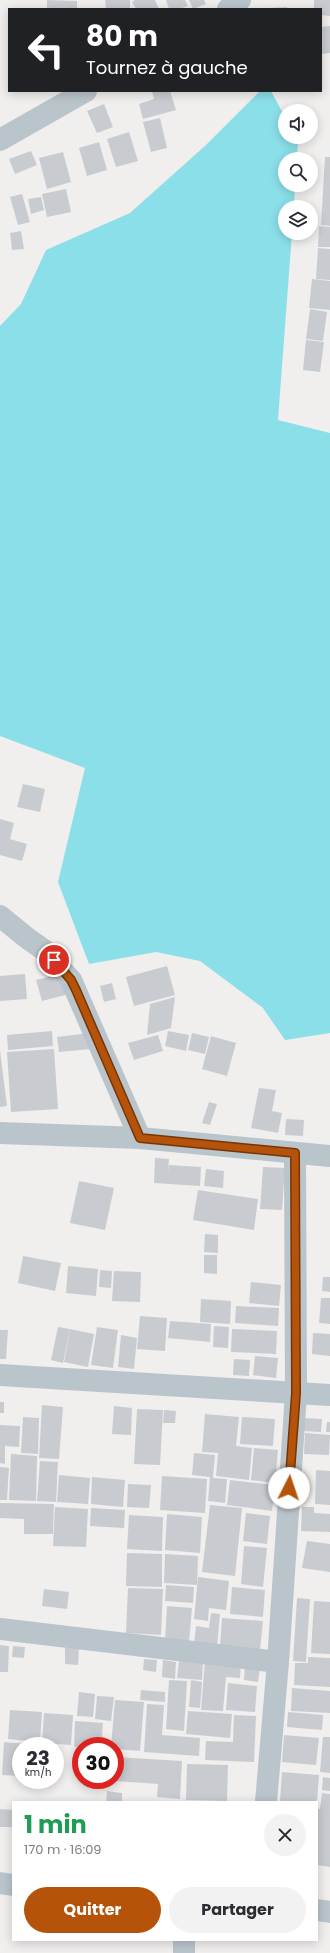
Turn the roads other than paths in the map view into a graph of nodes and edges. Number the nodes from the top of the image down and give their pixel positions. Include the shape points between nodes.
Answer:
1 (240, 0) edge
2 (229, 8) edge
3 (84, 92) edge
4 (0, 140) edge
5 (0, 916) edge
6 (0, 1133) edge
7 (140, 1138) junction
8 (295, 1153) junction
9 (330, 1156) edge
10 (0, 1375) edge
11 (296, 1393) junction
12 (330, 1396) edge
13 (0, 1629) edge
14 (278, 1662) junction
15 (266, 1801) edge
16 (0, 1883) edge
17 (12, 1884) edge
18 (318, 1910) edge
19 (330, 1912) edge
20 (184, 1941) edge
21 (184, 1953) edge

1 - 2 street
3 - 4 street
5 - 7 street via 44,950 71,980
6 - 7 street
7 - 8 street
8 - 9 street
8 - 11 street
10 - 11 street
11 - 12 street
11 - 14 street
13 - 14 street
14 - 15 street
16 - 17 street
18 - 19 street
20 - 21 street

